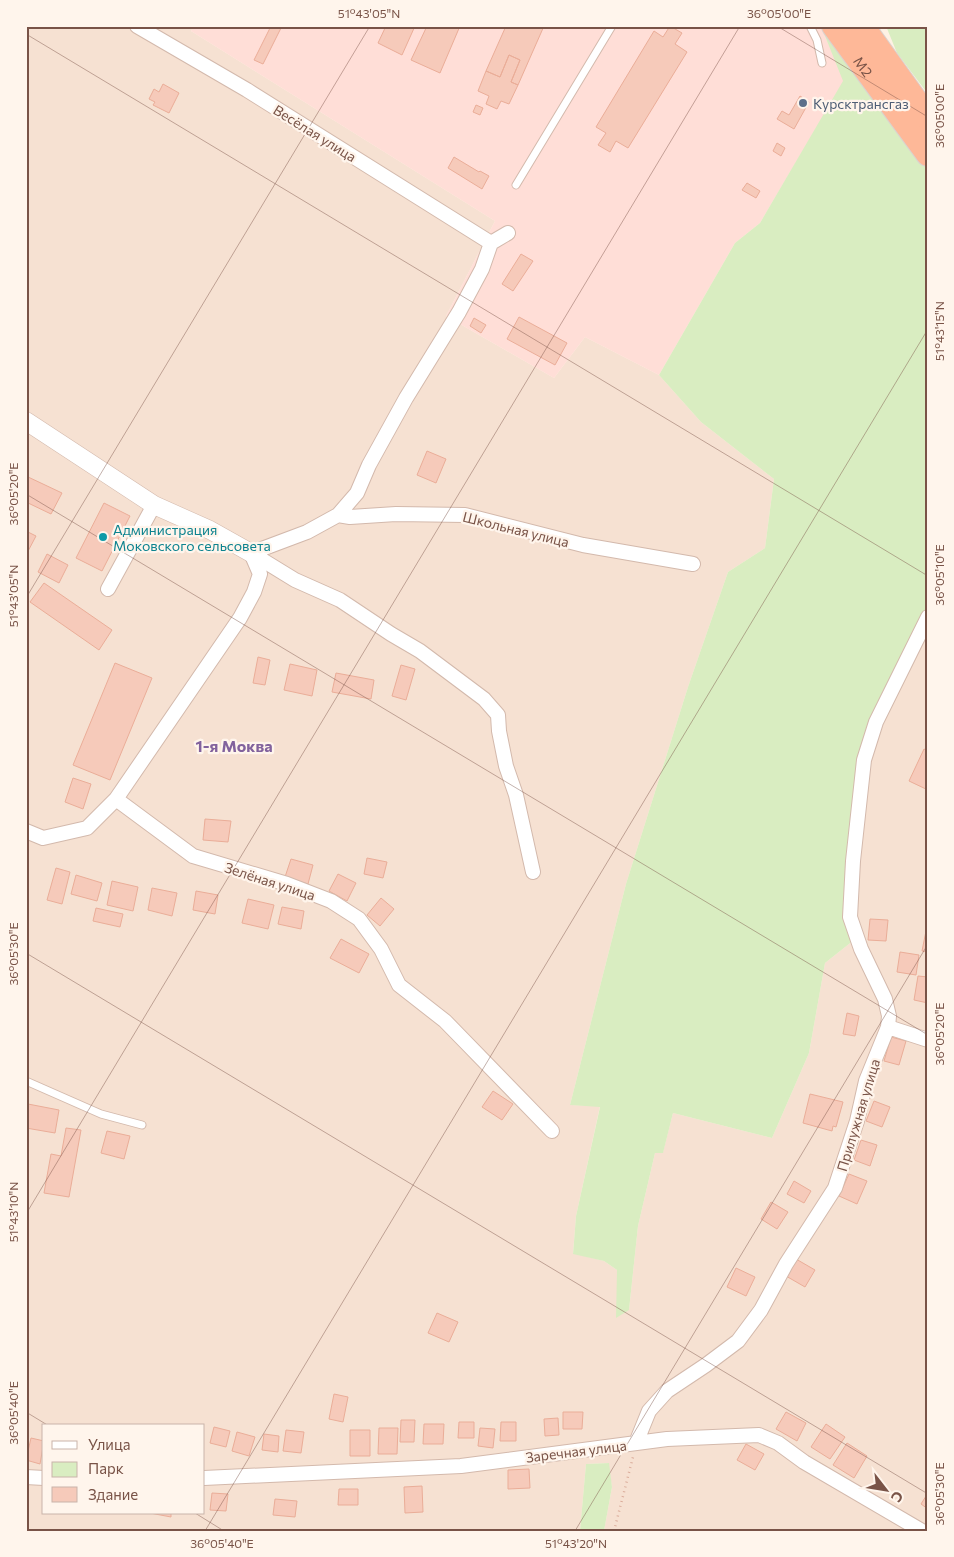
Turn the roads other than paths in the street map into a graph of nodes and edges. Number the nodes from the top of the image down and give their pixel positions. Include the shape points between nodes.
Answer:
1 (137, 26) edge
2 (612, 26) edge
3 (810, 26) edge
4 (834, 26) edge
5 (862, 26) edge
6 (822, 63) dead end
7 (928, 118) edge
8 (928, 154) edge
9 (516, 185) dead end
10 (508, 233) dead end
11 (491, 243) junction
12 (26, 420) edge
13 (154, 505) junction
14 (338, 515) junction
15 (251, 553) junction
16 (693, 564) dead end
17 (108, 588) dead end
18 (928, 617) edge
19 (116, 799) junction
20 (26, 831) edge
21 (533, 872) dead end
22 (888, 1027) junction
23 (928, 1040) edge
24 (26, 1081) edge
25 (142, 1125) dead end
26 (552, 1131) dead end
27 (636, 1443) junction
28 (26, 1477) edge
29 (42, 1478) edge
30 (205, 1478) edge
31 (922, 1531) edge

1 - 11 street, Весёлая улица via 247,90
2 - 9 lane
3 - 6 lane
4 - 8 highway, М2
5 - 7 highway
10 - 11 street
11 - 14 street via 482,269 406,398 357,493
12 - 13 street
13 - 15 street
13 - 17 street
14 - 15 street via 307,532
14 - 16 street, Школьная улица via 464,515 583,545
15 - 19 street via 260,574 240,618
15 - 21 street via 295,580 340,600 420,651 484,699 498,715 506,766
18 - 22 street, Прилужная улица via 876,722 864,760 853,861 850,917 885,999
19 - 20 street via 87,828 43,838
19 - 26 street, Зелёная улица via 193,856 331,901 359,919 399,985 445,1021
22 - 23 street
22 - 27 street, Прилужная улица via 866,1080 835,1188 761,1310 738,1341 667,1391 649,1412
24 - 25 lane via 101,1114
27 - 30 street, Заречная улица via 461,1466
27 - 31 street, Заречная улица via 759,1436 778,1443 804,1462
28 - 29 street

